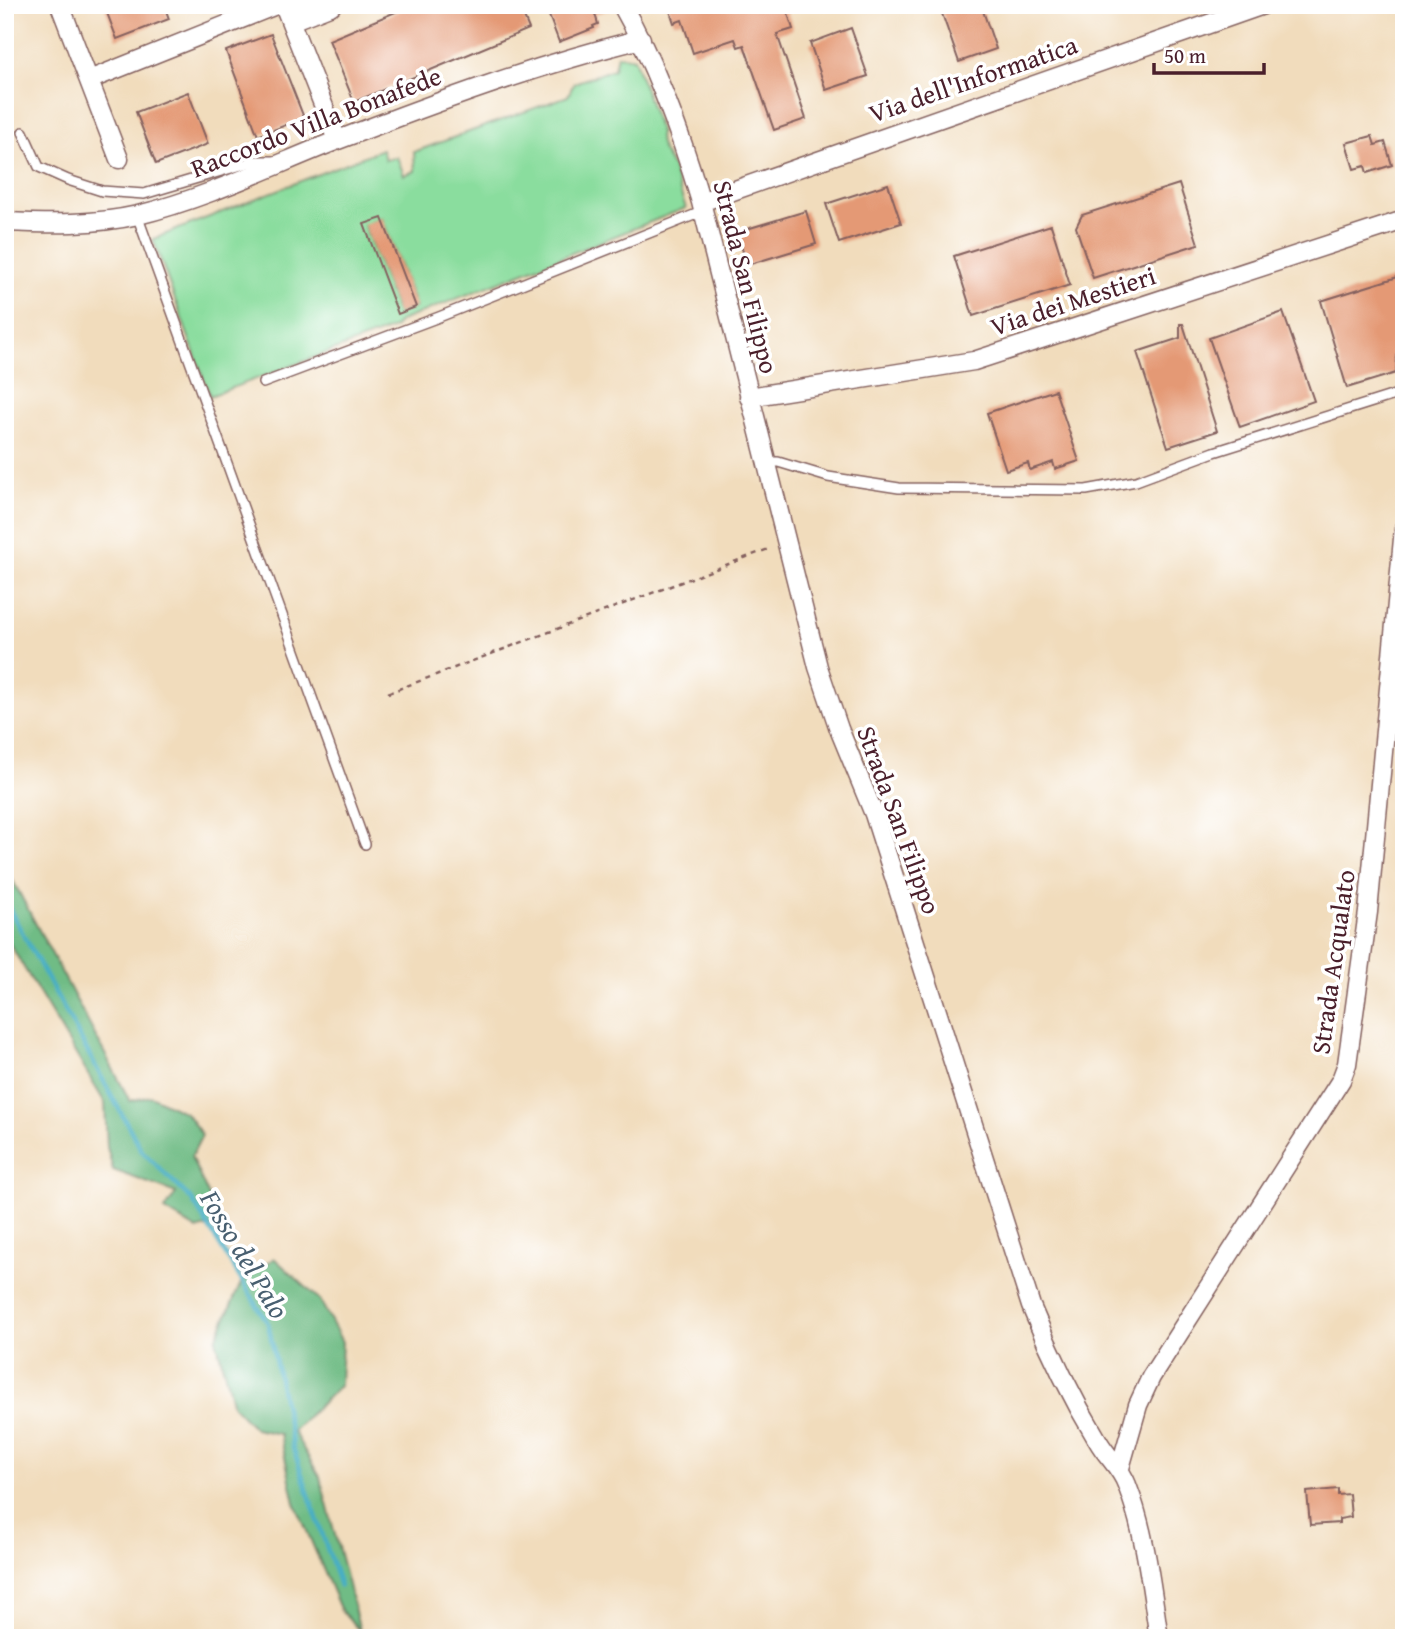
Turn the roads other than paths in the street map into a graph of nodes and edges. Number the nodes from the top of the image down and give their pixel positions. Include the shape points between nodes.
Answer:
1 (60, 5) edge
2 (276, 5) edge
3 (332, 5) edge
4 (622, 5) edge
5 (1263, 5) edge
6 (287, 13) edge
7 (641, 38) junction
8 (89, 80) junction
9 (23, 132) dead end
10 (337, 140) junction
11 (119, 159) dead end
12 (285, 161) junction
13 (702, 206) junction
14 (137, 215) junction
15 (1404, 220) edge
16 (5, 222) edge
17 (263, 383) dead end
18 (1404, 392) edge
19 (749, 397) junction
20 (765, 462) junction
21 (1404, 528) edge
22 (365, 844) dead end
23 (1120, 1468) junction
24 (1160, 1638) edge

1 - 8 street
2 - 8 street
3 - 6 street
4 - 7 street, Strada San Filippo
5 - 13 street, Via dell'Informatica
6 - 10 street
7 - 10 street, Raccordo Villa Bonafede via 484,86
7 - 13 street, Strada San Filippo via 683,141
8 - 11 street
9 - 12 lane via 40,167 102,191 144,194 255,161
10 - 12 street, Raccordo Villa Bonafede
12 - 14 street, Raccordo Villa Bonafede
13 - 17 lane via 439,317
13 - 19 street, Strada San Filippo
14 - 16 street, Raccordo Villa Bonafede via 69,224
14 - 22 lane
15 - 19 street, Via dei Mestieri via 974,361
18 - 20 lane via 1136,481 1086,489 899,488
19 - 20 street, Strada San Filippo
20 - 23 street, Strada San Filippo via 818,667 874,814 1031,1306 1059,1372 1099,1444
21 - 23 street, Strada Acqualato via 1368,912 1347,1064 1151,1377
23 - 24 street, Strada San Filippo via 1143,1543

